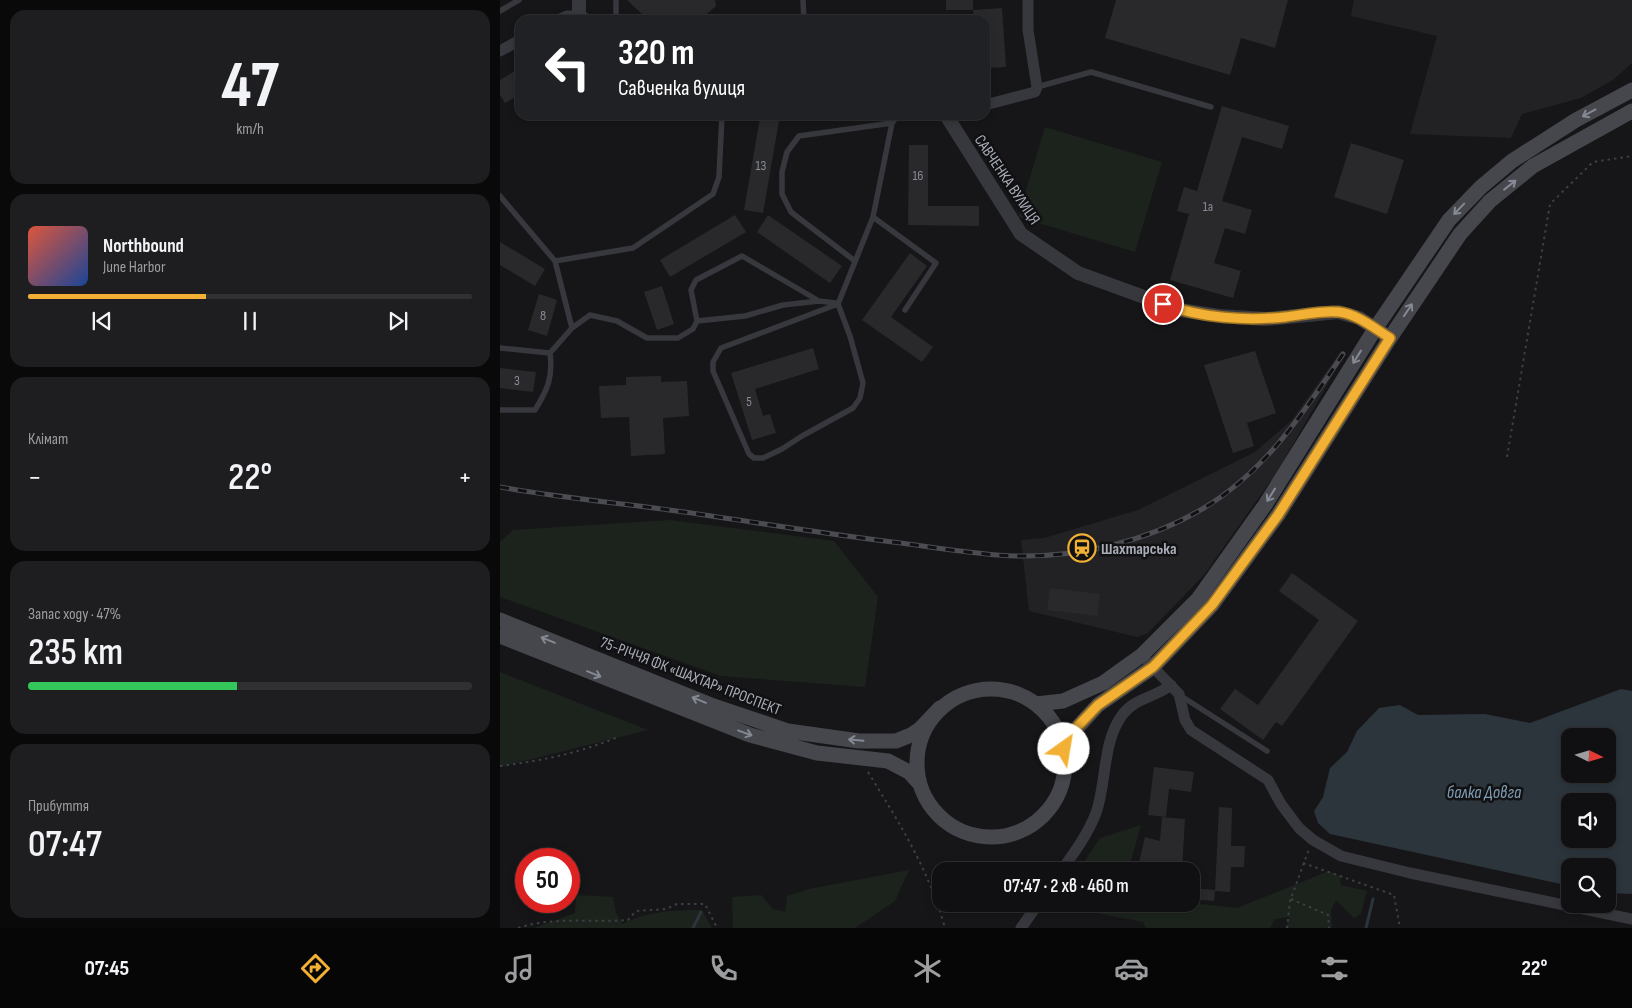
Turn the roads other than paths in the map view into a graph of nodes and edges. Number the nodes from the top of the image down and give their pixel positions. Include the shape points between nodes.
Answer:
1 (519, 0) edge
2 (578, 0) edge
3 (616, 0) edge
4 (803, 0) edge
5 (1028, 0) edge
6 (500, 11) edge
7 (581, 15) edge
8 (616, 15) edge
9 (804, 15) edge
10 (515, 43) edge
11 (500, 51) edge
12 (1037, 87) junction
13 (1632, 90) edge
14 (990, 104) edge
15 (1211, 107) dead end
16 (1632, 111) edge
17 (722, 120) edge
18 (894, 120) edge
19 (949, 120) edge
20 (892, 123) junction
21 (500, 196) edge
22 (873, 217) junction
23 (856, 260) junction
24 (555, 261) junction
25 (819, 301) junction
26 (838, 304) junction
27 (905, 310) dead end
28 (697, 321) junction
29 (572, 328) junction
30 (1375, 328) junction
31 (1390, 338) junction
32 (500, 348) edge
33 (550, 352) junction
34 (500, 410) edge
35 (500, 620) edge
36 (500, 636) edge
37 (1142, 655) junction
38 (1153, 667) junction
39 (1175, 690) junction
40 (1036, 704) junction
41 (940, 708) junction
42 (1064, 749) junction
43 (1267, 751) dead end
44 (919, 784) junction
45 (1067, 862) edge
46 (1032, 912) edge
47 (1632, 918) edge
48 (1021, 928) edge

1 - 6 lane
2 - 7 street
3 - 8 lane
4 - 9 lane
5 - 12 street via 1028,30
10 - 11 street
12 - 14 street via 1030,94
12 - 15 lane via 1091,72
13 -> 30 main road via 1512,161 1481,187 1449,220
31 -> 16 main road via 1460,234 1490,201 1533,166
17 - 24 lane via 719,178 714,194 633,248
18 - 20 lane
19 - 30 street, САВЧЕНКА ВУЛИЦЯ via 1021,234 1078,273 1180,310 1266,319 1338,312 1359,318
20 - 22 lane
20 - 23 lane via 799,136 787,152 782,172 782,194 792,212
21 - 24 lane
22 - 23 lane
22 - 27 lane via 936,263
23 - 26 lane
24 - 29 lane
25 - 26 lane
25 - 28 lane via 783,304 745,316
25 - 28 lane via 742,256 696,280 691,290
26 - 26 lane via 721,348 713,362 748,454 754,458 763,458 782,449 852,408 860,398 863,383
28 - 29 lane via 693,329 678,338 647,338 617,321 590,315
29 - 33 lane
30 - 31 street, САВЧЕНКА ВУЛИЦЯ
30 -> 37 main road via 1265,505 1198,599
31 - 38 main road via 1278,515 1212,605
32 - 33 lane
33 - 34 lane via 552,367 548,389 535,410
41 -> 35 main road, 75-РІЧЧЯ ФК «ШАХТАР» ПРОСПЕКТ via 920,729 896,741 859,741 788,731 711,705
36 -> 44 main road, 75-РІЧЧЯ ФК «ШАХТАР» ПРОСПЕКТ via 750,735 817,753 888,761 909,772
37 - 38 street
37 - 40 main road via 1103,683 1081,694 1063,701
38 - 39 street
38 - 42 main road via 1098,705 1076,728
39 - 43 lane
39 - 45 street via 1133,704 1122,715 1106,759 1096,812
39 - 47 street via 1190,730 1268,780 1299,828 1341,856
40 - 41 main road via 1018,694 984,689 957,696
40 - 42 main road via 1054,724
41 - 44 main road via 919,743
42 - 44 main road via 1060,790 1050,808 1030,826 998,837 977,836 946,822 928,802
46 - 48 street

